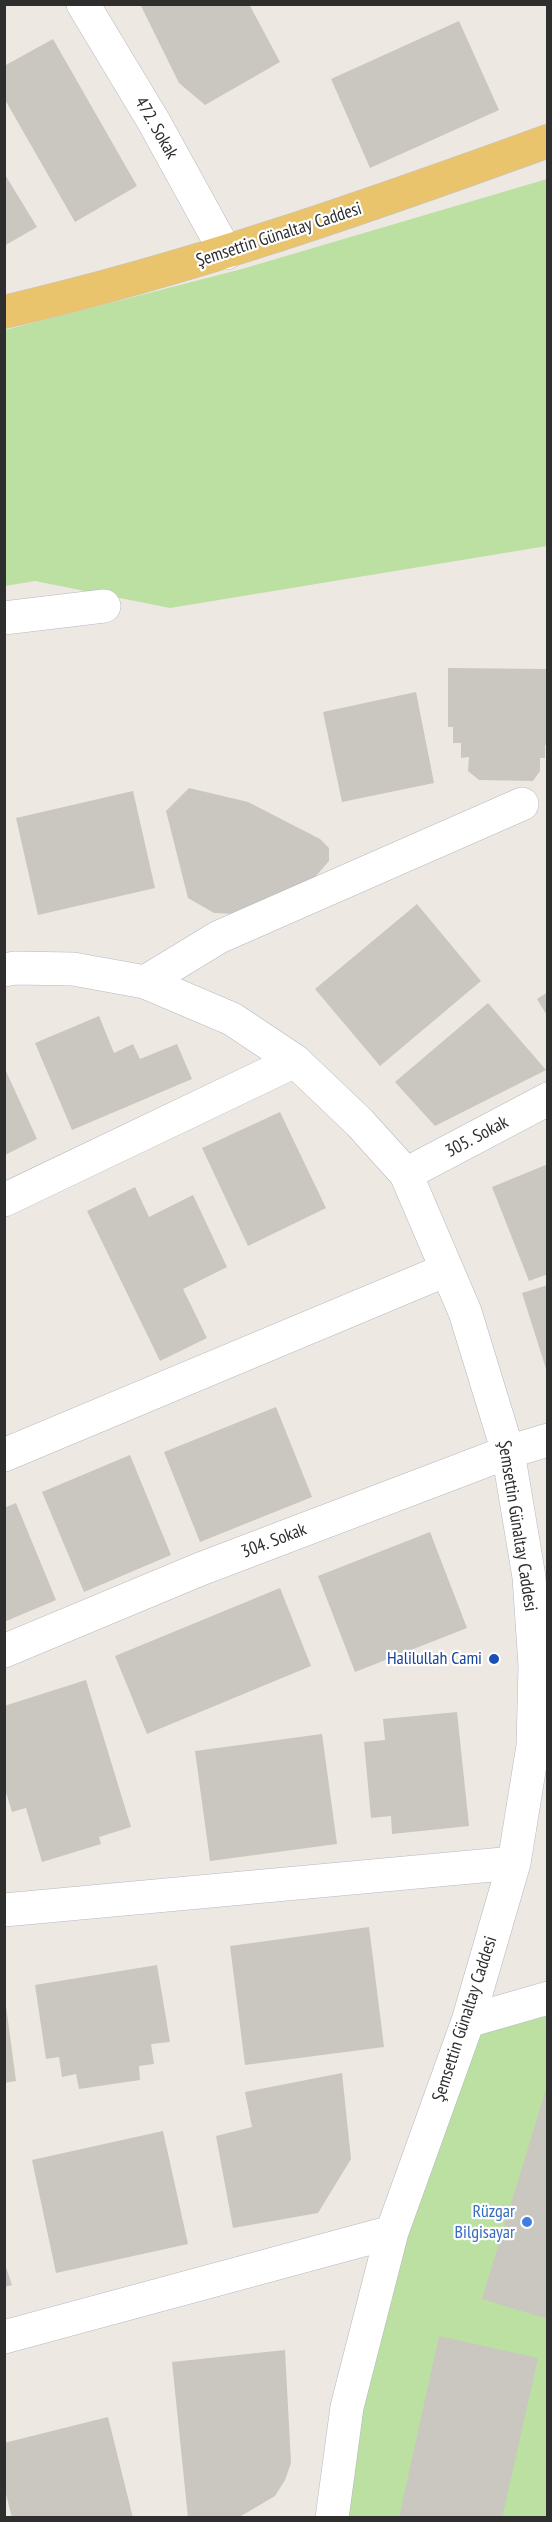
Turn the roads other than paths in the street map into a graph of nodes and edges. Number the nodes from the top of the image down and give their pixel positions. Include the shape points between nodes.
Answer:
1 (83, 4) edge
2 (548, 141) edge
3 (226, 253) junction
4 (4, 312) edge
5 (104, 606) dead end
6 (4, 618) edge
7 (522, 804) dead end
8 (4, 970) edge
9 (145, 982) junction
10 (295, 1061) junction
11 (548, 1100) edge
12 (406, 1174) junction
13 (4, 1200) edge
14 (446, 1270) junction
15 (548, 1440) edge
16 (508, 1452) junction
17 (4, 1455) edge
18 (4, 1651) edge
19 (540, 1744) edge
20 (514, 1863) junction
21 (4, 1910) edge
22 (548, 1998) edge
23 (468, 2021) junction
24 (392, 2232) junction
25 (4, 2337) edge
26 (332, 2517) edge

1 - 3 street, 472. Sokak
2 - 3 main road, Şemsettin Günaltay Caddesi
3 - 4 main road, Şemsettin Günaltay Caddesi
5 - 6 street
7 - 9 street via 219,937
8 - 9 street, Şemsettin Günaltay Caddesi via 73,969
9 - 10 street, Şemsettin Günaltay Caddesi via 232,1019
10 - 12 street, Şemsettin Günaltay Caddesi
10 - 13 street
11 - 12 street, 305. Sokak
12 - 14 street, Şemsettin Günaltay Caddesi
14 - 16 street, Şemsettin Günaltay Caddesi via 465,1312
14 - 17 street
15 - 16 street, 304. Sokak
16 - 18 street, 304. Sokak via 198,1570
16 - 19 street, Şemsettin Günaltay Caddesi via 528,1578
19 - 20 street, Şemsettin Günaltay Caddesi
20 - 21 street
20 - 23 street, Şemsettin Günaltay Caddesi
22 - 23 street
23 - 24 street, Şemsettin Günaltay Caddesi
24 - 25 street
24 - 26 street, Şemsettin Günaltay Caddesi via 347,2407

